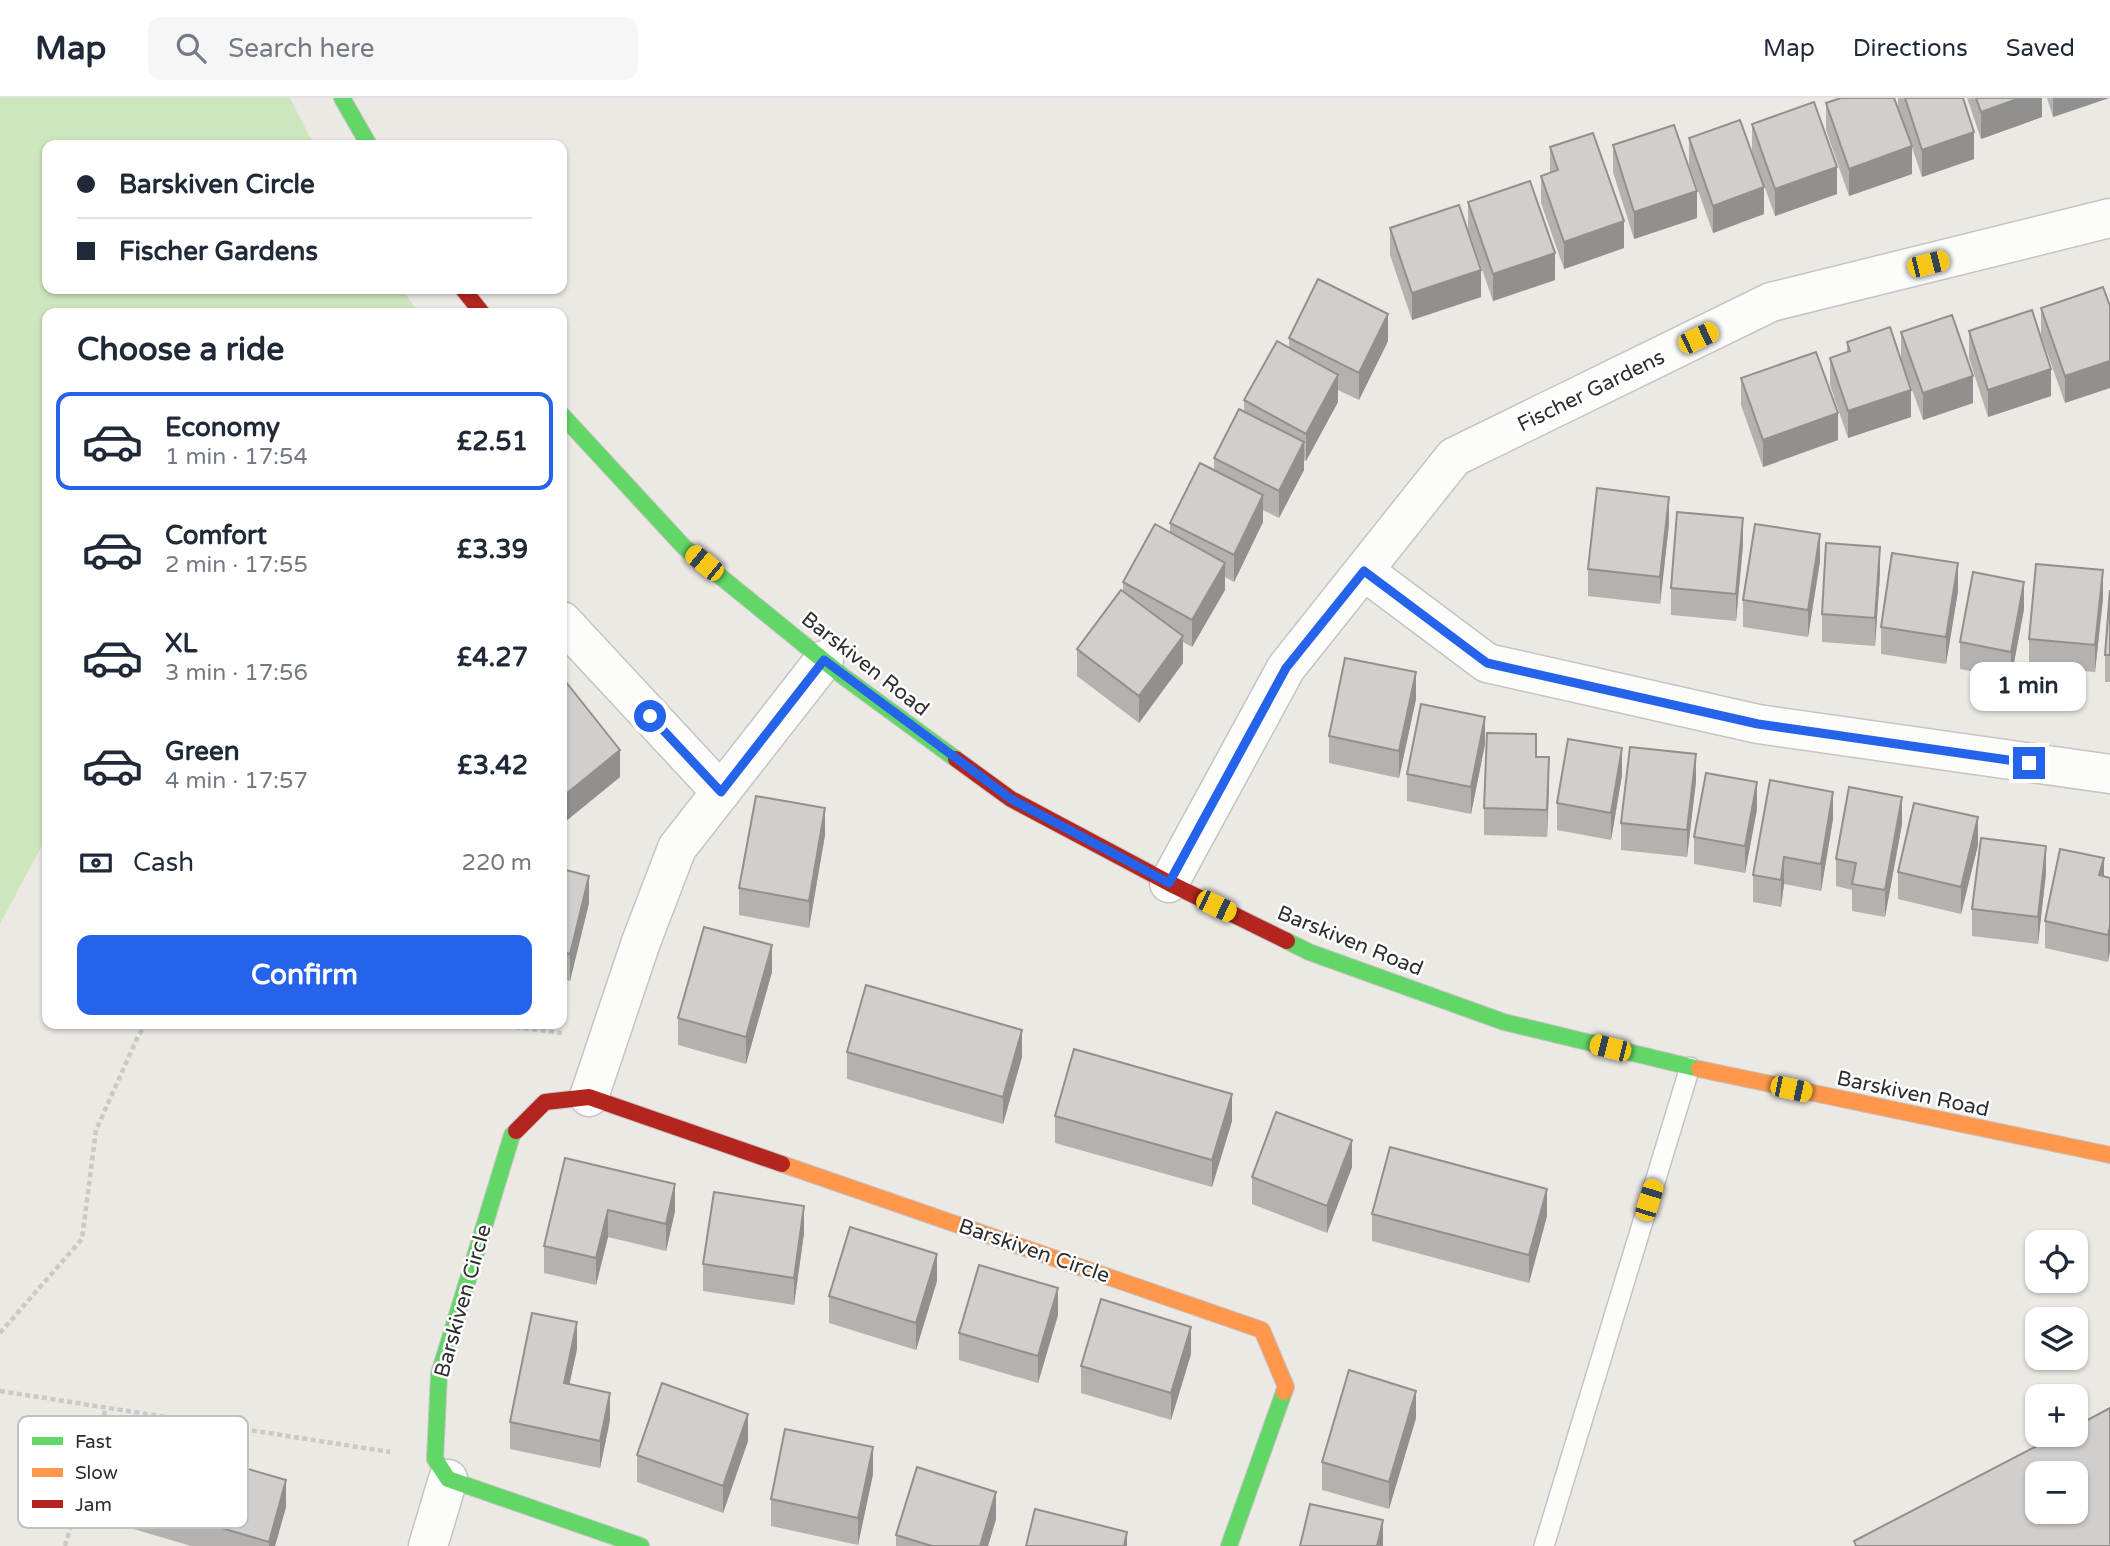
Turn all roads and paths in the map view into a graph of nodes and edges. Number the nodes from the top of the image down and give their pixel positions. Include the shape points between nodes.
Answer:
1 (342, 98) edge
2 (366, 140) edge
3 (2110, 218) edge
4 (467, 294) edge
5 (478, 308) edge
6 (567, 420) edge
7 (1364, 571) junction
8 (567, 626) edge
9 (824, 660) junction
10 (2110, 774) edge
11 (721, 792) junction
12 (1169, 883) junction
13 (144, 1029) edge
14 (527, 1029) edge
15 (609, 1040) junction
16 (1690, 1067) junction
17 (589, 1097) junction
18 (2110, 1155) edge
19 (0, 1333) edge
20 (0, 1391) edge
21 (106, 1408) junction
22 (104, 1416) edge
23 (150, 1416) edge
24 (248, 1434) edge
25 (442, 1469) junction
26 (70, 1528) edge
27 (65, 1546) edge
28 (428, 1546) edge
29 (641, 1546) edge
30 (1229, 1546) edge
31 (1544, 1546) edge

1 - 2 street
3 - 7 street, Fischer Gardens via 1771,302 1454,457
4 - 5 street
6 - 9 street, Barskiven Road via 684,547
7 - 10 street via 1487,663 1758,724
7 - 12 street, Fischer Gardens via 1286,668
8 - 11 street
9 - 11 street
9 - 12 street, Barskiven Road via 1011,799
11 - 15 street via 677,848
12 - 16 street, Barskiven Road via 1309,952 1491,1017
13 - 19 path via 96,1130 82,1239
14 - 15 path
15 - 17 street
16 - 18 street, Barskiven Road
16 - 31 lane
17 - 25 street, Barskiven Circle via 545,1102 512,1135 439,1374
17 - 30 street, Barskiven Circle via 1262,1330 1286,1387
20 - 21 path
21 - 22 path
21 - 23 path
24 - 25 path
25 - 28 street
25 - 29 street
26 - 27 path

